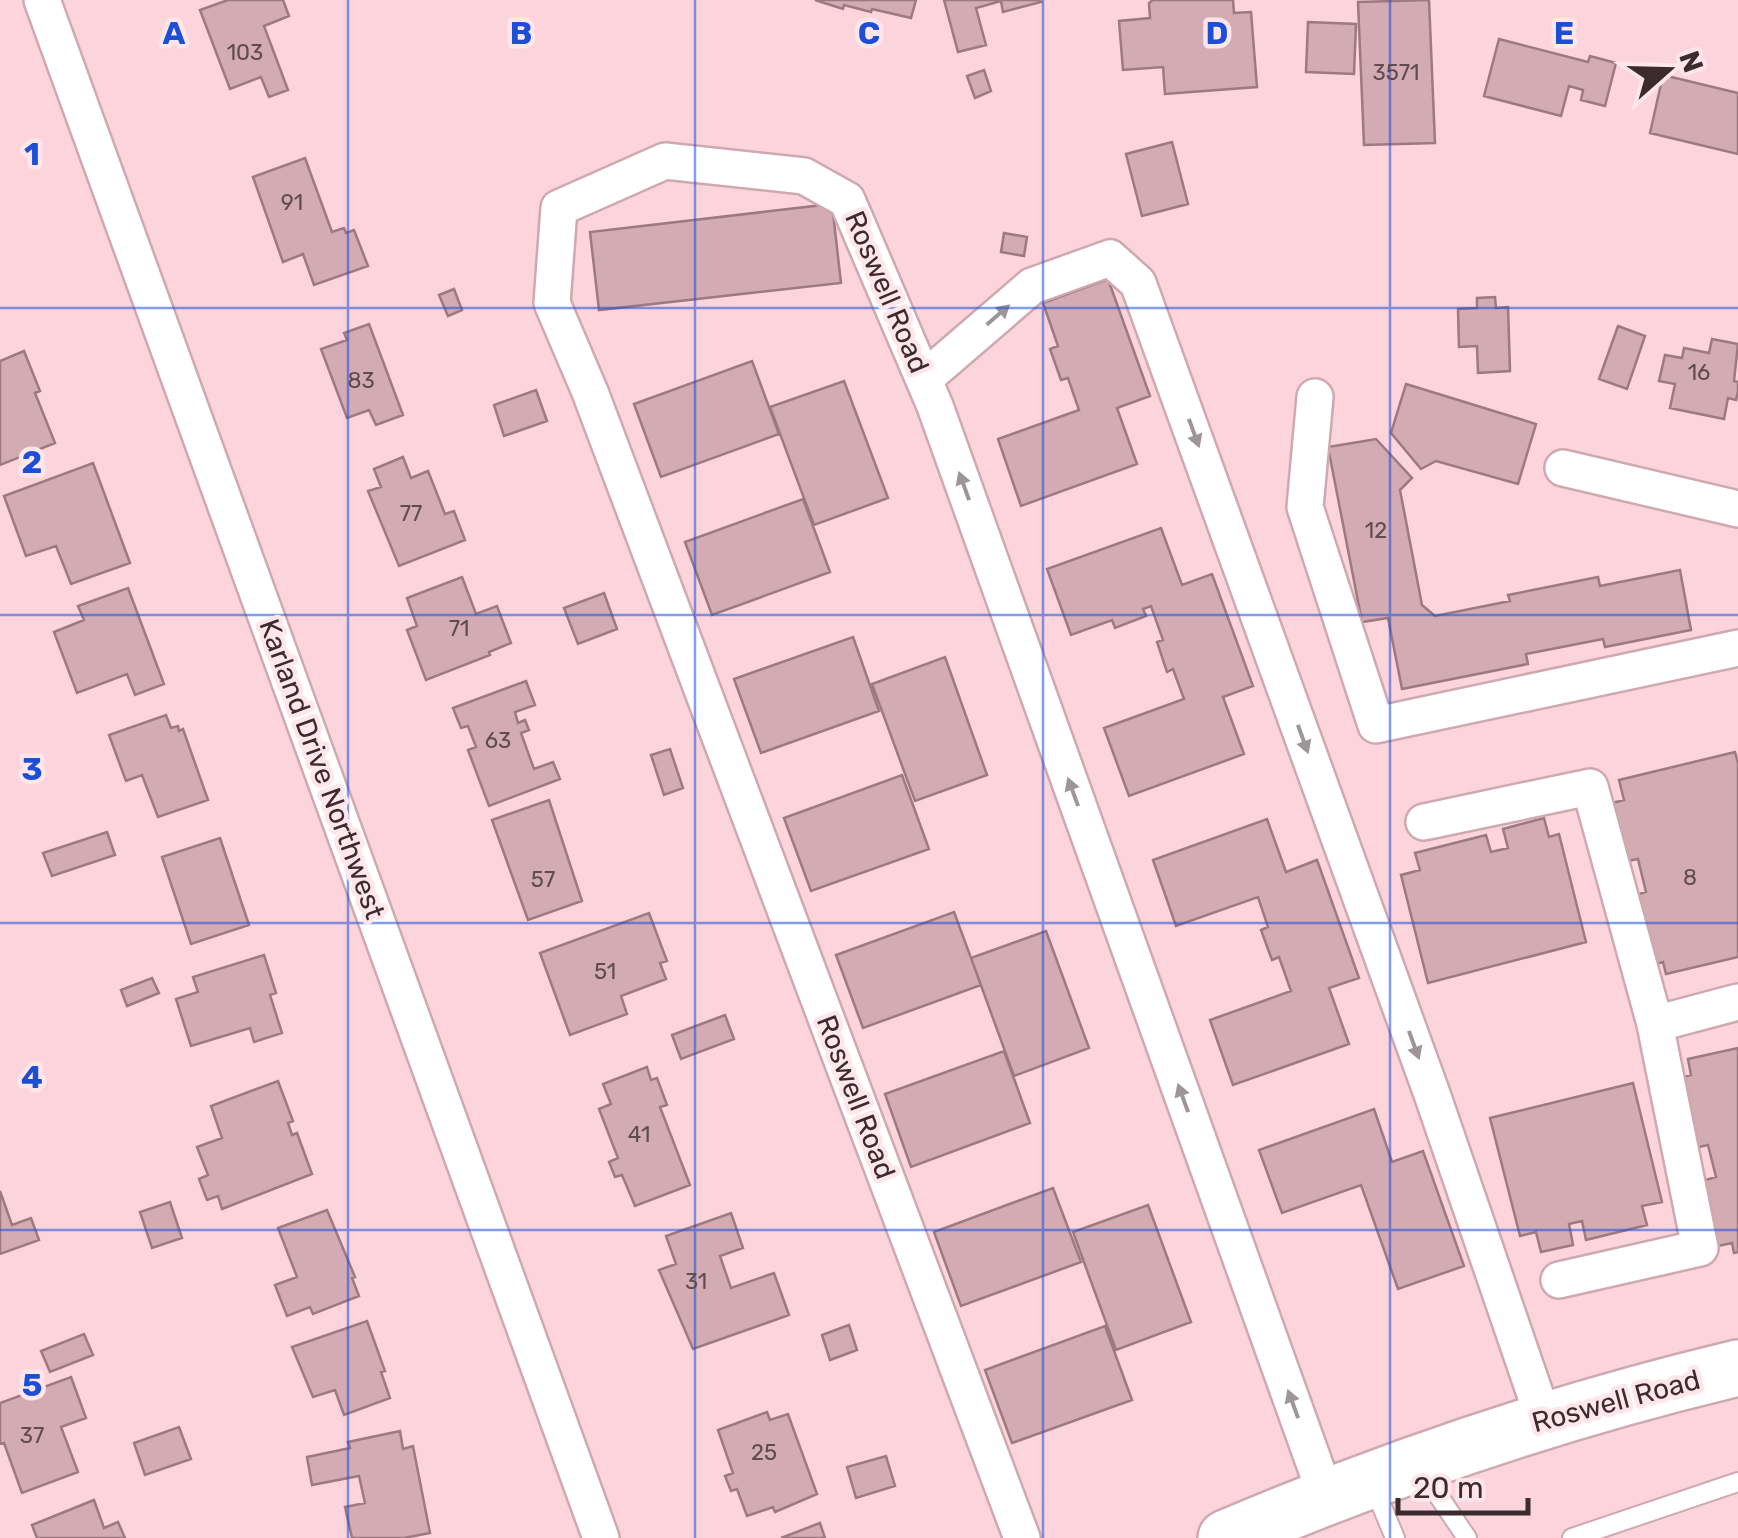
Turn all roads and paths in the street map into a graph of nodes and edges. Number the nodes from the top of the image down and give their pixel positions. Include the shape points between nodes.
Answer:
1 (42, 0) edge
2 (924, 378) junction
3 (1316, 398) dead end
4 (1562, 468) dead end
5 (1738, 510) edge
6 (1738, 648) edge
7 (1424, 822) dead end
8 (1738, 1002) edge
9 (1655, 1024) junction
10 (1558, 1280) dead end
11 (1738, 1368) edge
12 (1544, 1420) junction
13 (1371, 1479) junction
14 (1738, 1482) edge
15 (601, 1538) edge
16 (1022, 1538) edge
17 (1226, 1538) edge
18 (1395, 1538) edge
19 (1467, 1538) edge
20 (1572, 1538) edge

1 - 15 street, Karland Drive Northwest
2 -> 12 street via 1032,286 1110,258 1138,283
13 -> 2 street, Roswell Road
2 - 16 street, Roswell Road via 847,200 804,176 666,162 559,208 552,302
3 - 6 street via 1305,507 1376,725
4 - 5 street
7 - 9 street via 1590,788
8 - 9 street
9 - 10 street via 1700,1248
11 - 12 main road, Roswell Road
12 - 13 main road, Roswell Road
13 - 17 main road, Roswell Road
13 - 18 lane
13 - 19 lane
14 - 20 lane

